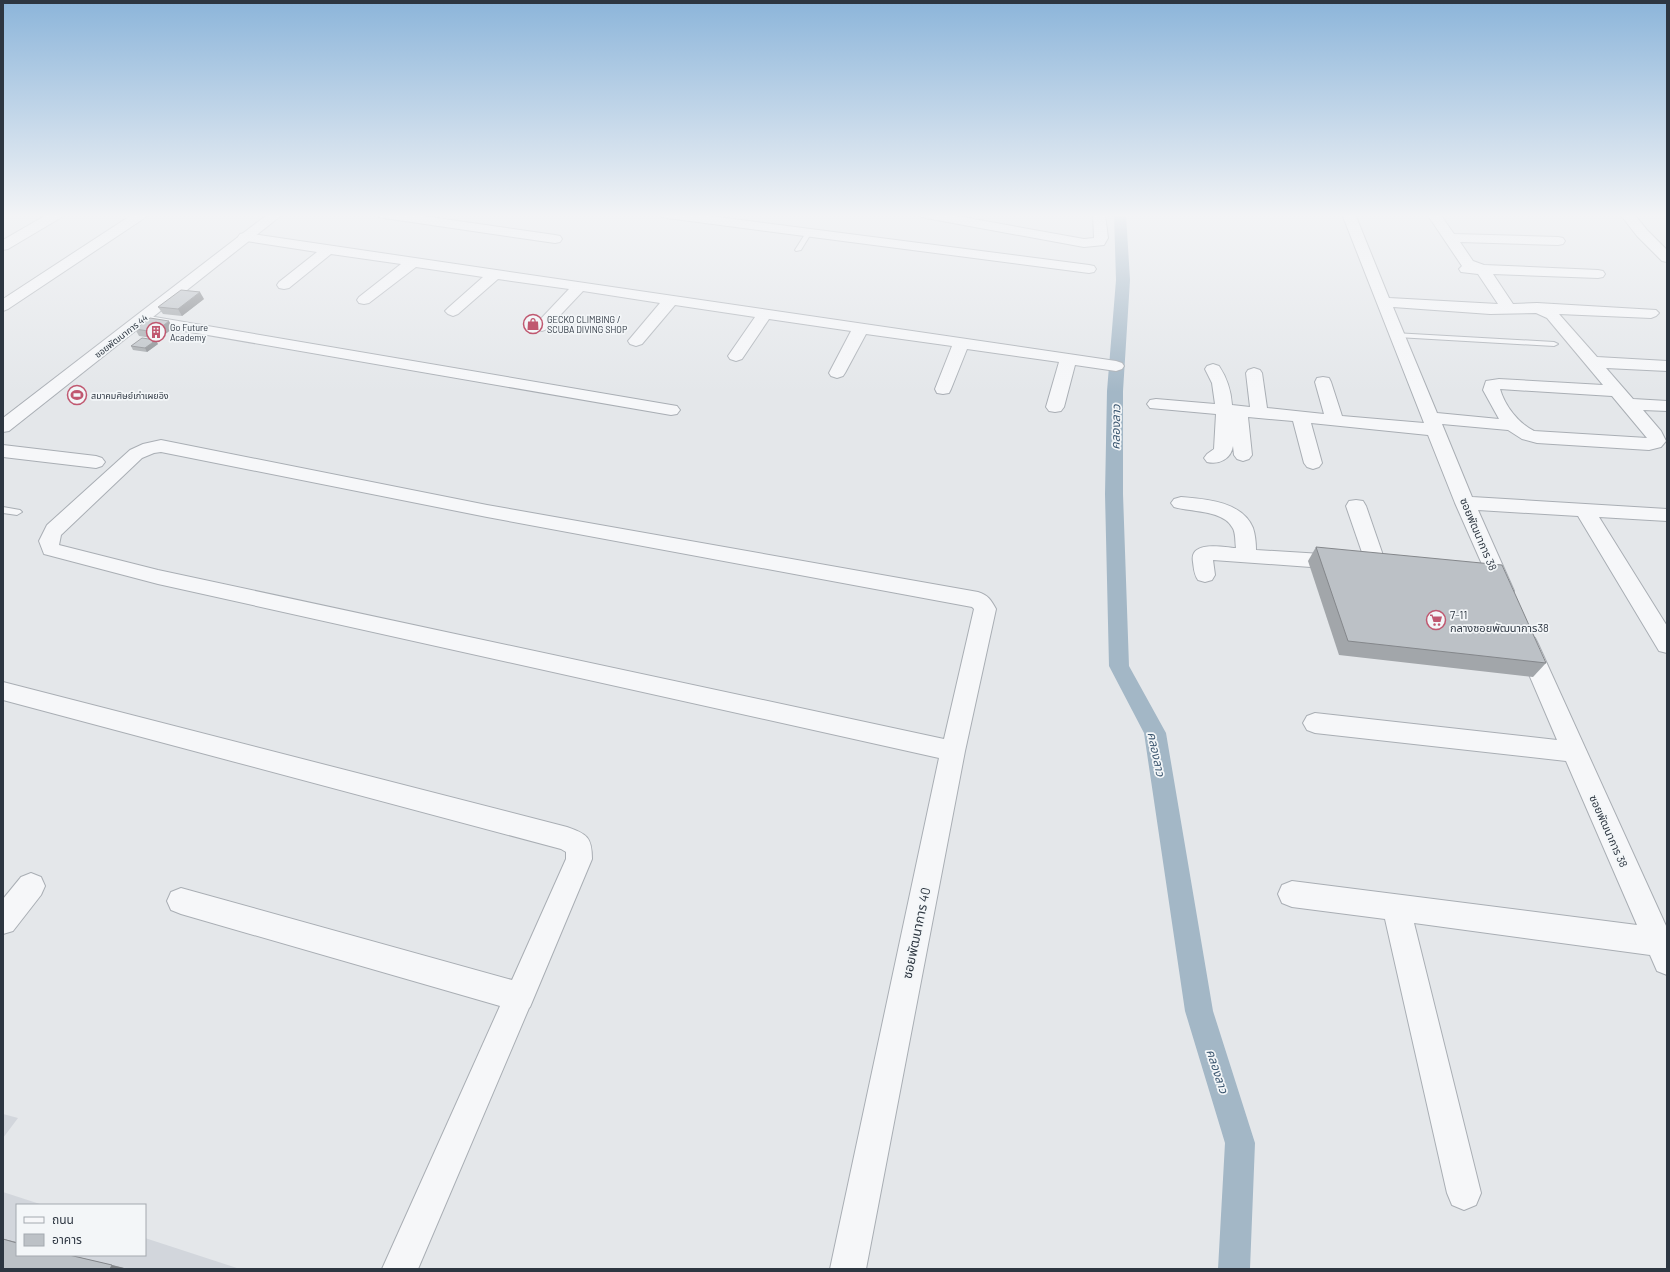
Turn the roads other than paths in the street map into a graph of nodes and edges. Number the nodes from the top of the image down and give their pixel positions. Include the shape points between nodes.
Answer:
1 (52, 273) edge
2 (200, 273) edge
3 (299, 273) edge
4 (398, 273) edge
5 (491, 273) edge
6 (1372, 273) edge
7 (1469, 273) edge
8 (1482, 273) edge
9 (1486, 273) edge
10 (1580, 273) edge
11 (495, 274) junction
12 (1598, 274) dead end
13 (284, 285) dead end
14 (580, 286) junction
15 (1476, 286) junction
16 (1381, 296) junction
17 (364, 300) dead end
18 (670, 300) junction
19 (3, 306) edge
20 (1518, 307) junction
21 (453, 311) dead end
22 (1651, 313) dead end
23 (765, 314) junction
24 (142, 320) junction
25 (542, 326) dead end
26 (861, 328) junction
27 (1397, 335) junction
28 (636, 341) dead end
29 (961, 343) junction
30 (1554, 344) dead end
31 (736, 356) dead end
32 (1068, 359) junction
33 (1592, 362) junction
34 (1116, 366) dead end
35 (1667, 366) edge
36 (1213, 369) dead end
37 (836, 373) dead end
38 (1254, 373) dead end
39 (1322, 382) dead end
40 (943, 389) dead end
41 (1622, 397) junction
42 (1156, 404) dead end
43 (1667, 406) edge
44 (1056, 407) dead end
45 (671, 410) dead end
46 (1232, 410) junction
47 (1259, 412) junction
48 (1300, 416) junction
49 (1335, 420) junction
50 (1434, 424) junction
51 (1513, 425) junction
52 (3, 427) edge
53 (3, 451) edge
54 (1243, 455) dead end
55 (1213, 458) dead end
56 (96, 462) dead end
57 (1313, 463) dead end
58 (1181, 502) dead end
59 (1465, 503) junction
60 (1356, 506) dead end
61 (3, 510) edge
62 (1585, 511) junction
63 (17, 512) dead end
64 (1667, 515) edge
65 (1247, 556) junction
66 (1474, 573) edge
67 (1205, 575) dead end
68 (1496, 575) junction
69 (1511, 609) edge
70 (1520, 630) edge
71 (1667, 645) edge
72 (3, 691) edge
73 (1315, 723) dead end
74 (953, 752) junction
75 (1575, 752) junction
76 (31, 886) dead end
77 (1292, 894) dead end
78 (181, 901) dead end
79 (1396, 907) junction
80 (3, 921) edge
81 (1663, 951) edge
82 (520, 997) junction
83 (1464, 1193) dead end
84 (400, 1269) edge
85 (848, 1269) edge

1 - 19 street
2 - 24 street, ซอยพัฒนาการ 44
3 - 13 street
4 - 17 street
5 - 11 street
6 - 16 street, ซอยพัฒนาการ 38
7 - 15 street
8 - 15 street
9 - 20 street
10 - 12 street
11 - 14 street
11 - 21 street
14 - 18 street
14 - 25 street
15 - 16 street
15 - 20 street
16 - 27 street, ซอยพัฒนาการ 38
18 - 23 street
18 - 28 street
20 - 22 street
20 - 33 street via 1552,315
23 - 26 street
23 - 31 street
24 - 45 street
24 - 52 street, ซอยพัฒนาการ 44
26 - 29 street
26 - 37 street
27 - 30 lane
27 - 50 street, ซอยพัฒนาการ 38
29 - 32 street
29 - 40 street
32 - 34 street
32 - 44 street
33 - 35 street
33 - 41 street
36 - 46 street
38 - 47 street
39 - 49 street
41 - 43 street
41 - 51 street via 1497,384 1492,386 1491,390
41 - 51 street via 1655,435 1655,443 1537,438 1520,432
42 - 46 street
46 - 47 street
46 - 54 street
46 - 55 street via 1224,449 1220,455
47 - 48 street
48 - 49 street
48 - 57 street
49 - 50 street
50 - 51 street
50 - 59 street, ซอยพัฒนาการ 38
53 - 56 street
58 - 65 street via 1223,511 1237,517 1243,527
59 - 62 street
59 - 68 street, ซอยพัฒนาการ 38
60 - 65 street via 1383,565
61 - 63 lane
62 - 64 street
62 - 71 street
65 - 67 street via 1207,553 1202,556
66 - 68 street
68 - 69 street, ซอยพัฒนาการ 38
70 - 75 street, ซอยพัฒนาการ 38
72 - 82 street via 574,842 579,846 578,859
73 - 75 street
74 - 74 street, ซอยพัฒนาการ 40 via 985,609 978,600 487,511 161,446 136,454 54,530 48,542 51,549 59,552 158,577
74 - 85 street, ซอยพัฒนาการ 40
75 - 81 street, ซอยพัฒนาการ 38
76 - 80 street
77 - 79 street
78 - 82 street
79 - 81 street
79 - 83 street
82 - 84 street

